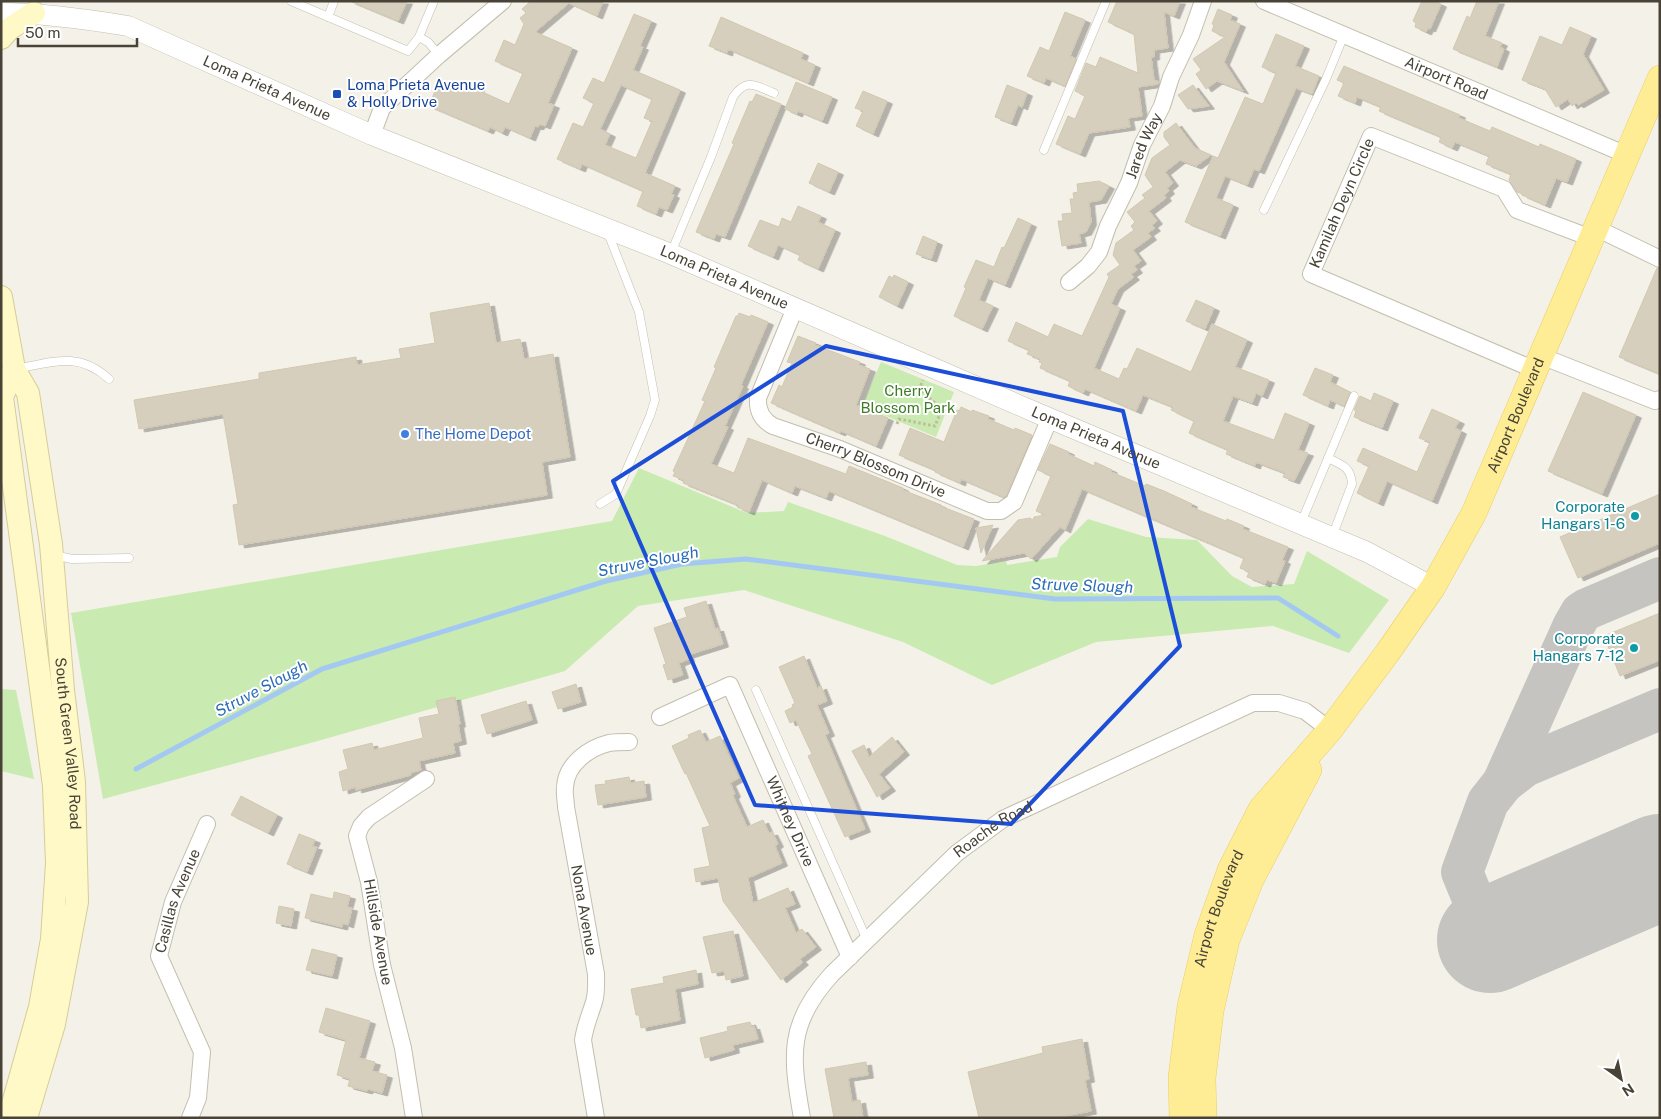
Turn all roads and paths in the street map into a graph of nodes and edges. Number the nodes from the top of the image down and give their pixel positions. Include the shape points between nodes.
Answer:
1 (291, 1) edge
2 (334, 1) edge
3 (434, 1) edge
4 (1106, 1) edge
5 (1203, 1) edge
6 (1264, 1) edge
7 (502, 2) edge
8 (1, 13) edge
9 (34, 13) junction
10 (328, 16) junction
11 (1344, 36) junction
12 (419, 37) junction
13 (1, 38) edge
14 (439, 55) junction
15 (1660, 78) edge
16 (774, 93) dead end
17 (372, 134) junction
18 (1044, 150) dead end
19 (1627, 155) junction
20 (1264, 210) dead end
21 (606, 228) junction
22 (1594, 233) junction
23 (671, 254) junction
24 (1660, 260) edge
25 (1069, 282) dead end
26 (1, 297) edge
27 (795, 308) junction
28 (1538, 363) junction
29 (8, 370) edge
30 (109, 379) dead end
31 (923, 379) dead end
32 (1354, 396) dead end
33 (1660, 399) edge
34 (1050, 418) junction
35 (897, 424) dead end
36 (1328, 458) junction
37 (6, 470) edge
38 (600, 504) dead end
39 (1301, 524) junction
40 (1332, 537) junction
41 (52, 554) junction
42 (129, 558) dead end
43 (1433, 587) junction
44 (756, 690) dead end
45 (660, 717) dead end
46 (1330, 730) junction
47 (629, 742) dead end
48 (426, 779) dead end
49 (206, 824) dead end
50 (867, 940) junction
51 (850, 957) junction
52 (9, 1118) edge
53 (26, 1118) edge
54 (190, 1118) edge
55 (414, 1118) edge
56 (596, 1118) edge
57 (802, 1118) edge
58 (1182, 1118) edge
59 (1204, 1118) edge

1 - 10 lane
2 - 10 lane
3 - 12 lane
4 - 18 lane
5 - 25 street, Jared Way via 1099,252
6 - 11 street, Airport Road
7 - 14 street
8 - 9 street, Loma Prieta Avenue
9 - 13 main road
9 - 17 street, Loma Prieta Avenue via 128,26
10 - 12 lane via 408,51
11 - 19 street, Airport Road
11 - 20 lane
12 - 14 lane
14 - 17 street via 382,108
15 - 19 main road, Airport Boulevard
16 - 23 lane via 745,85 733,97
17 - 21 street, Loma Prieta Avenue
19 - 22 main road, Airport Boulevard
21 - 23 street, Loma Prieta Avenue
21 - 38 lane via 639,312 655,400 616,494
22 - 24 street
22 - 28 main road, Airport Boulevard
22 - 28 street, Kamilah Deyn Circle via 1517,210 1504,190 1370,136 1311,274
23 - 27 street, Loma Prieta Avenue
26 - 29 main road, South Green Valley Road
27 - 34 street, Loma Prieta Avenue
27 - 34 street, Cherry Blossom Drive via 758,398 762,417 774,426 840,449 987,511 997,512 1006,509 1017,498
28 - 33 street via 1655,401
28 - 43 main road, Airport Boulevard via 1474,513
29 - 30 lane via 77,361 93,367
29 - 37 main road, South Green Valley Road via 2,397
29 - 41 main road, South Green Valley Road via 28,393
31 - 35 path via 920,389 942,409 935,426 899,419
32 - 36 lane
34 - 39 street, Loma Prieta Avenue
36 - 39 lane
36 - 40 lane via 1344,465 1351,475 1352,484
37 - 52 main road, South Green Valley Road via 54,786 57,863 52,939 40,1007
39 - 40 street, Loma Prieta Avenue
40 - 43 street, Loma Prieta Avenue
41 - 42 lane via 72,559
41 - 53 main road, South Green Valley Road via 74,782 77,902 54,1024
43 - 46 main road, Airport Boulevard
44 - 50 lane
45 - 51 street, Whitney Drive via 730,685
46 - 50 street, Roache Road via 1305,711 1279,703 1253,703 1003,819 957,853
46 - 58 main road, Airport Boulevard via 1261,809 1230,870 1207,935 1190,1006 1181,1077
46 - 59 main road, Airport Boulevard via 1251,880 1227,940 1211,1011 1203,1078
47 - 56 street, Nona Avenue via 611,743 588,752 572,767 564,788 596,974 594,1001 583,1040
48 - 55 street, Hillside Avenue via 369,817 360,826 357,836 369,882 382,965 403,1048
49 - 54 street, Casillas Avenue via 173,902 159,956 202,1052 198,1098
50 - 51 street, Roache Road
51 - 57 street, Roache Road via 813,997 800,1025 795,1060

